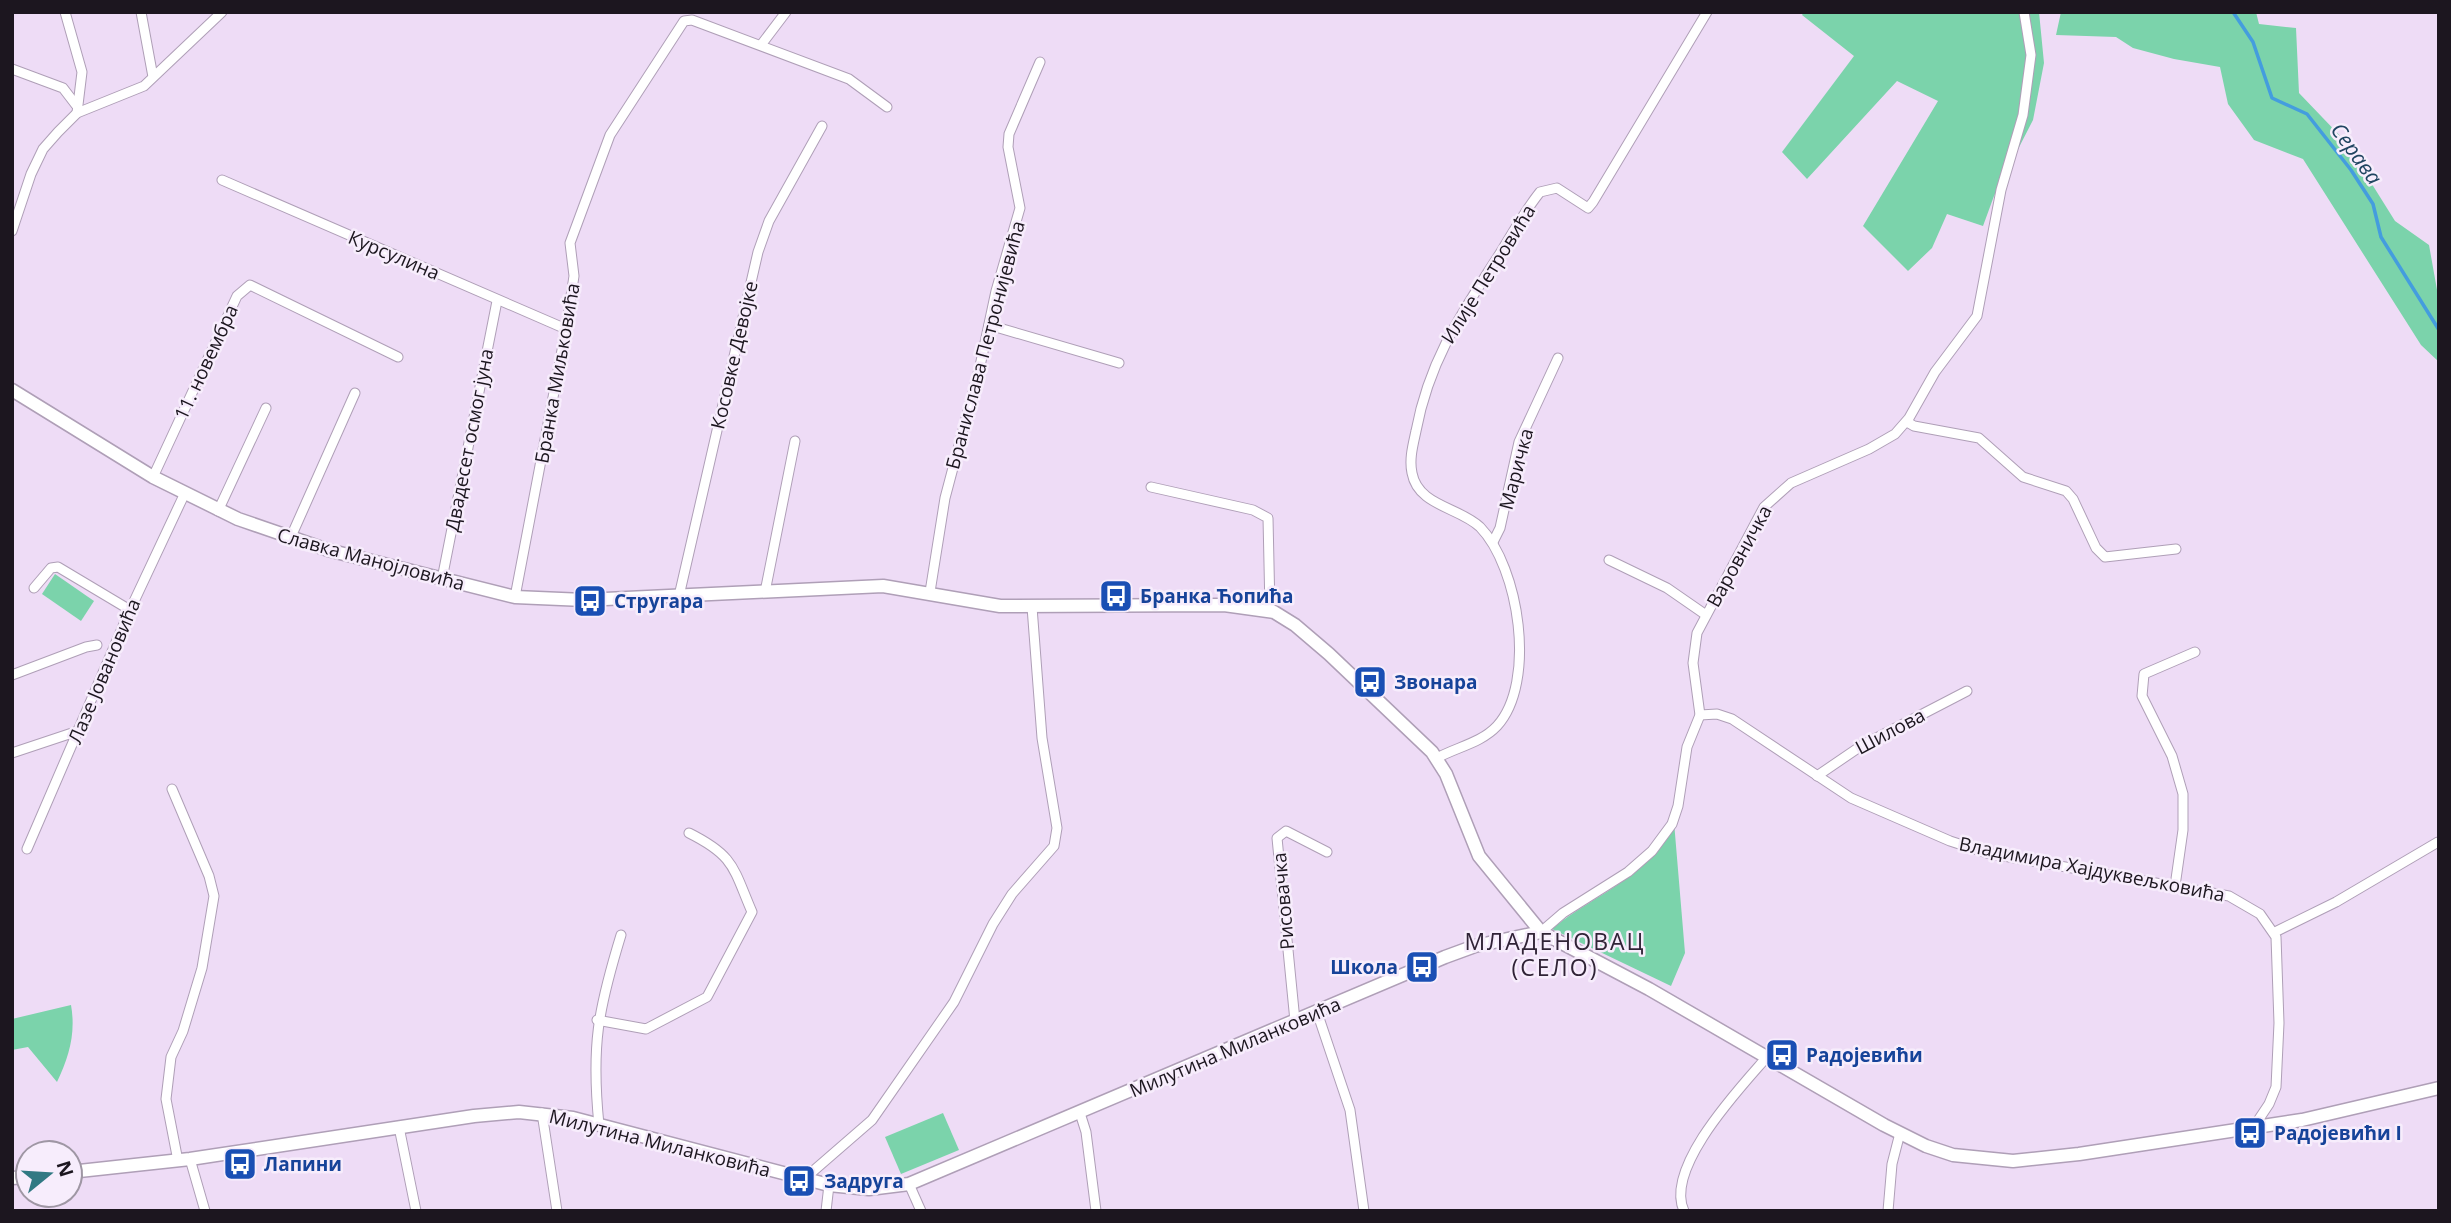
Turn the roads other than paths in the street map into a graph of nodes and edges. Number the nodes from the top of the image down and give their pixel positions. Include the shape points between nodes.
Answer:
1 (65, 12) edge
2 (141, 12) edge
3 (222, 12) edge
4 (786, 12) edge
5 (1707, 12) edge
6 (2024, 12) edge
7 (761, 45) junction
8 (1040, 62) dead end
9 (12, 69) edge
10 (153, 77) junction
11 (887, 107) dead end
12 (77, 109) junction
13 (822, 125) dead end
14 (222, 180) dead end
15 (12, 231) edge
16 (497, 301) junction
17 (989, 325) junction
18 (566, 329) junction
19 (398, 357) dead end
20 (1558, 358) dead end
21 (1119, 363) dead end
22 (12, 390) edge
23 (355, 393) dead end
24 (266, 408) dead end
25 (1906, 422) junction
26 (795, 441) dead end
27 (153, 477) junction
28 (1151, 487) dead end
29 (184, 495) junction
30 (218, 511) junction
31 (290, 539) junction
32 (1493, 542) junction
33 (2176, 549) dead end
34 (1609, 560) dead end
35 (442, 579) junction
36 (34, 588) dead end
37 (765, 592) junction
38 (930, 592) junction
39 (679, 596) junction
40 (515, 597) junction
41 (1032, 607) junction
42 (130, 610) junction
43 (1270, 610) junction
44 (1706, 615) junction
45 (97, 645) dead end
46 (2195, 652) dead end
47 (12, 675) edge
48 (1967, 691) dead end
49 (1700, 715) junction
50 (78, 731) junction
51 (12, 752) edge
52 (1437, 758) junction
53 (1817, 776) junction
54 (172, 789) dead end
55 (689, 833) dead end
56 (2438, 842) edge
57 (27, 849) dead end
58 (1327, 852) dead end
59 (2175, 886) junction
60 (1541, 932) junction
61 (2275, 932) junction
62 (621, 935) dead end
63 (1317, 1012) junction
64 (597, 1020) junction
65 (1295, 1021) junction
66 (1766, 1058) junction
67 (2439, 1088) edge
68 (542, 1113) junction
69 (1080, 1113) junction
70 (599, 1125) junction
71 (399, 1127) junction
72 (2253, 1128) junction
73 (1900, 1133) junction
74 (184, 1160) junction
75 (84, 1171) edge
76 (804, 1180) junction
77 (909, 1184) junction
78 (829, 1185) junction
79 (205, 1211) edge
80 (416, 1211) edge
81 (557, 1211) edge
82 (826, 1211) edge
83 (921, 1211) edge
84 (1096, 1211) edge
85 (1364, 1211) edge
86 (1684, 1211) edge
87 (1888, 1211) edge

1 - 12 street via 82,72
2 - 10 street
3 - 10 street
4 - 7 street
5 - 32 street, Илије Петровића via 1593,202 1588,208 1557,188 1540,192 1450,330 1432,371 1419,414 1412,474 1425,496 1468,517
6 - 25 street, Варовничка via 2031,55 2023,115 1996,213 1978,312
7 - 11 street, Бранка Миљковића via 849,79
7 - 18 street, Бранка Миљковића via 684,21 610,135 588,192 570,243 574,276
8 - 17 street, Бранислава Петронијевића via 1009,134 1020,208
9 - 12 street via 63,88
10 - 12 street via 144,86
12 - 15 street via 43,149
13 - 39 street, Косовке Девојке via 769,220 758,252
14 - 16 street, Курсулина
16 - 18 street, Курсулина
16 - 35 street, Двадесет осмог јуна
17 - 21 street
17 - 38 street, Бранислава Петронијевића via 945,498
18 - 40 street, Бранка Миљковића
19 - 27 street, 11. новембра via 250,285 237,296
20 - 32 street, Маричка via 1519,442
22 - 27 main road, Славка Манојловића
23 - 31 street
24 - 30 street
25 - 33 street via 1979,438 2023,477 2066,491 2105,557
25 - 44 street, Варовничка via 1886,440 1774,495
26 - 37 street
27 - 29 main road, Славка Манојловића
28 - 43 street via 1253,510 1268,518
29 - 30 main road, Славка Манојловића
29 - 42 street, Лазе Јовановића
30 - 31 main road, Славка Манојловића
31 - 35 main road, Славка Манојловића
32 - 52 street, Илије Петровића via 1516,600 1514,696 1489,733
34 - 44 street via 1667,588
35 - 40 main road, Славка Манојловића
36 - 42 street via 51,568 58,567
37 - 38 main road, Славка Манојловића via 883,586
37 - 39 main road, Славка Манојловића
38 - 41 main road, Славка Манојловића via 992,605
39 - 40 main road, Славка Манојловића
41 - 43 main road, Славка Манојловића via 1224,605
41 - 76 street via 1042,738 1057,828 1054,846 1012,894 954,1002 872,1120
42 - 50 street, Лазе Јовановића
43 - 52 main road, Славка Манојловића via 1300,629
44 - 49 street, Варовничка via 1693,655
45 - 47 street
46 - 59 street via 2144,674 2142,696 2180,778 2183,830
48 - 53 street, Шилова via 1861,746
49 - 53 street, Владимира Хајдуквељковића via 1732,719
49 - 60 street, Варовничка via 1687,747 1678,806 1666,834 1628,872
50 - 51 street
50 - 57 street, Лазе Јовановића
52 - 60 main road, Славка Манојловића via 1479,856
53 - 59 street, Владимира Хајдуквељковића via 1851,798 1987,853
54 - 74 street via 214,896 202,968 170,1068 166,1099
55 - 64 street via 712,844 733,863 752,912 707,997 646,1029
56 - 61 street
58 - 65 street, Рисовачка via 1286,831 1277,838
59 - 61 street, Владимира Хајдуквељковића via 2237,899 2260,914
60 - 63 main road, Милутина Миланковића via 1464,950
60 - 66 main road
61 - 72 street via 2276,1087
62 - 64 street
63 - 65 main road, Милутина Миланковића
63 - 85 street via 1350,1110
64 - 70 street via 594,1065
65 - 69 main road, Милутина Миланковића
66 - 73 main road
66 - 86 street via 1705,1130 1680,1189
67 - 72 main road
68 - 70 main road, Милутина Миланковића
68 - 71 main road, Милутина Миланковића via 494,1113
68 - 81 street
69 - 77 main road, Милутина Миланковића
69 - 84 street
70 - 76 main road, Милутина Миланковића
71 - 74 main road, Милутина Миланковића
71 - 80 street
72 - 73 main road via 2013,1161 1953,1155
73 - 87 street
74 - 75 main road, Милутина Миланковића
74 - 79 street
76 - 78 main road, Милутина Миланковића
77 - 78 main road, Милутина Миланковића via 869,1189
77 - 83 street
78 - 82 street

